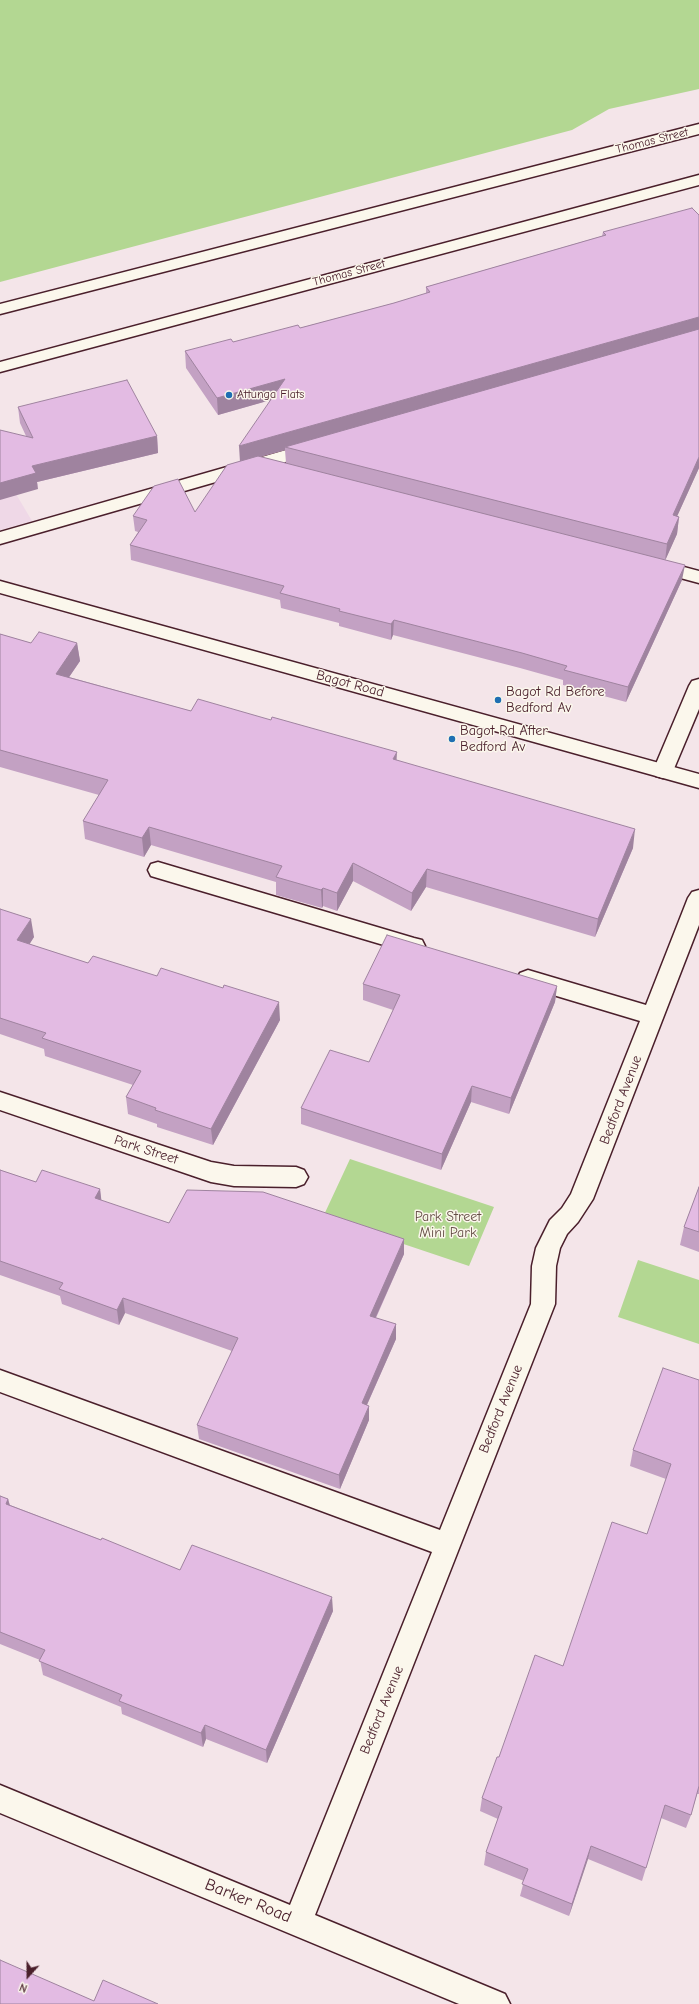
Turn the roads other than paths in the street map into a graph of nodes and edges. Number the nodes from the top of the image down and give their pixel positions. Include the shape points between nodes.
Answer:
1 (699, 129) edge
2 (699, 180) edge
3 (5, 307) edge
4 (0, 367) edge
5 (326, 445) edge
6 (258, 464) junction
7 (289, 472) edge
8 (0, 538) edge
9 (636, 561) edge
10 (699, 577) edge
11 (0, 587) edge
12 (699, 686) edge
13 (663, 771) junction
14 (699, 781) edge
15 (158, 870) dead end
16 (699, 898) edge
17 (432, 951) edge
18 (508, 974) edge
19 (653, 1016) junction
20 (0, 1101) edge
21 (296, 1177) dead end
22 (0, 1381) edge
23 (447, 1545) junction
24 (0, 1799) edge
25 (298, 1922) junction
26 (495, 2004) edge

1 - 3 main road, Thomas Street
2 - 4 main road, Thomas Street
5 - 6 main road
6 - 7 main road
6 - 8 main road
9 - 10 main road
11 - 13 main road, Bagot Road
12 - 13 main road
13 - 14 main road, Bagot Road
15 - 17 main road
16 - 19 main road, Bedford Avenue
18 - 19 main road
19 - 23 main road, Bedford Avenue via 581,1199 558,1227 548,1248 544,1266 543,1304
20 - 21 main road, Park Street via 221,1174
22 - 23 main road
23 - 25 main road, Bedford Avenue
24 - 25 main road, Barker Road
25 - 26 main road, Barker Road

